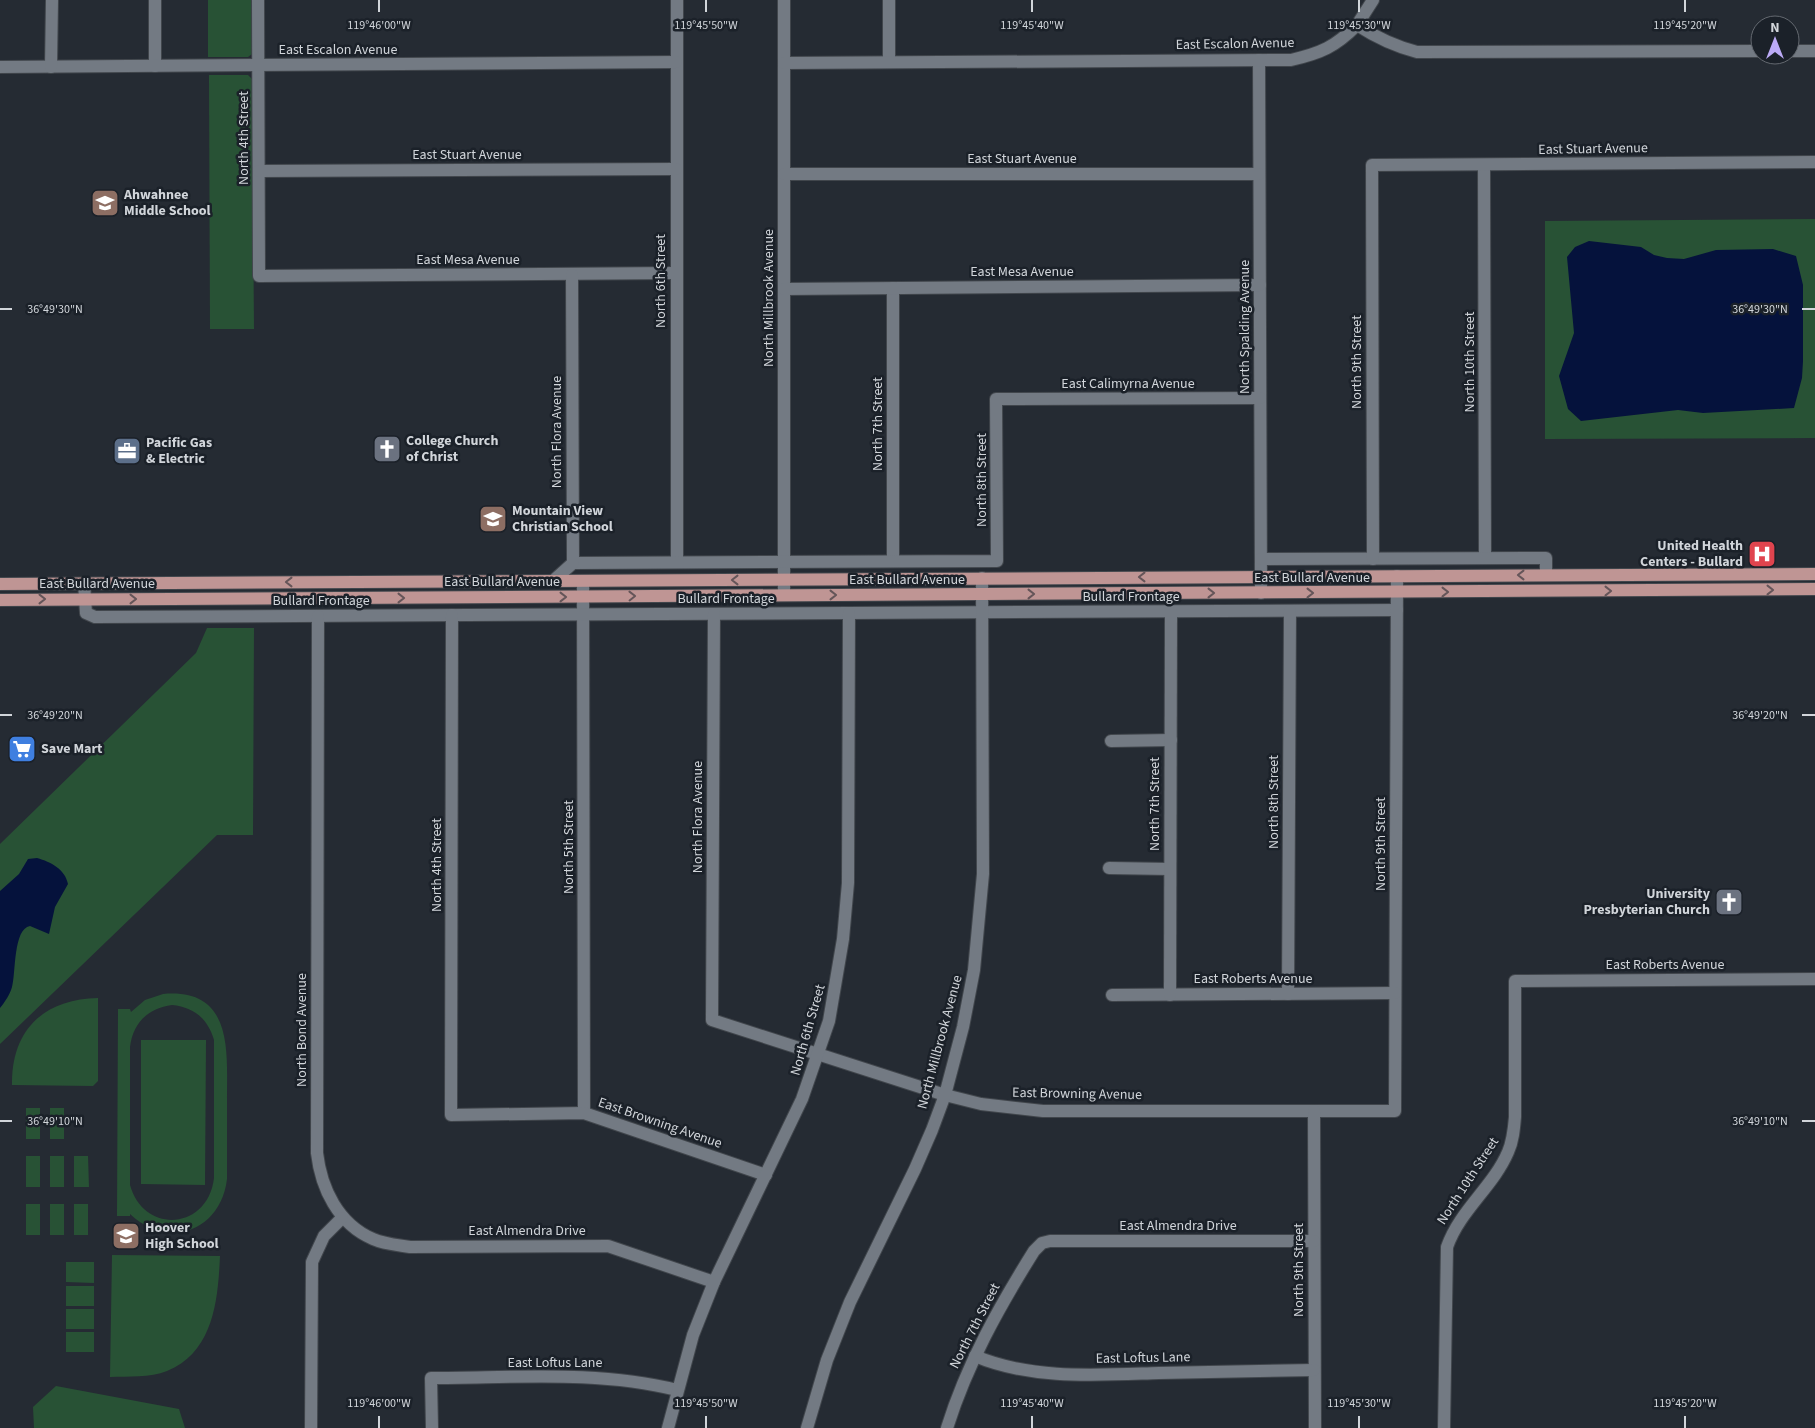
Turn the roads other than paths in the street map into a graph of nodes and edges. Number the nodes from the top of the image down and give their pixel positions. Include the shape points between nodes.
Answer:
1 (52, 0) edge
2 (155, 0) edge
3 (258, 0) edge
4 (677, 0) edge
5 (784, 0) edge
6 (889, 0) edge
7 (1373, 0) edge
8 (1357, 25) junction
9 (1750, 51) edge
10 (1800, 51) edge
11 (1815, 51) edge
12 (1259, 60) junction
13 (676, 62) junction
14 (889, 62) junction
15 (784, 63) junction
16 (258, 65) junction
17 (155, 66) junction
18 (0, 67) edge
19 (52, 67) junction
20 (1815, 162) edge
21 (1372, 165) joint
22 (1484, 165) junction
23 (676, 169) junction
24 (259, 171) junction
25 (784, 174) junction
26 (1259, 174) junction
27 (572, 274) junction
28 (676, 274) junction
29 (259, 276) joint
30 (1260, 286) junction
31 (893, 288) junction
32 (784, 289) junction
33 (1260, 398) junction
34 (996, 399) joint
35 (1485, 558) junction
36 (1261, 559) junction
37 (1373, 559) junction
38 (893, 561) junction
39 (678, 562) junction
40 (784, 562) junction
41 (573, 563) junction
42 (1815, 574) edge
43 (1546, 575) junction
44 (1261, 576) junction
45 (1397, 576) junction
46 (982, 578) junction
47 (784, 579) junction
48 (373, 581) junction
49 (553, 581) junction
50 (583, 581) junction
51 (0, 584) edge
52 (22, 584) junction
53 (84, 584) junction
54 (1815, 589) edge
55 (0, 592) edge
56 (1397, 592) junction
57 (1261, 593) junction
58 (784, 595) junction
59 (982, 595) junction
60 (584, 597) junction
61 (281, 598) junction
62 (84, 599) junction
63 (0, 600) edge
64 (1397, 610) junction
65 (1171, 611) junction
66 (1290, 611) junction
67 (982, 612) junction
68 (850, 613) junction
69 (584, 614) junction
70 (714, 614) junction
71 (452, 615) junction
72 (318, 616) junction
73 (1170, 740) junction
74 (1111, 741) dead end
75 (1109, 868) dead end
76 (1170, 869) junction
77 (1815, 979) edge
78 (1515, 981) joint
79 (1396, 993) junction
80 (1170, 994) junction
81 (1288, 994) junction
82 (1112, 995) dead end
83 (712, 1020) joint
84 (818, 1055) junction
85 (945, 1095) junction
86 (1314, 1111) junction
87 (1395, 1111) joint
88 (584, 1113) junction
89 (451, 1115) joint
90 (766, 1175) junction
91 (342, 1218) junction
92 (1314, 1241) junction
93 (1042, 1243) joint
94 (714, 1282) junction
95 (975, 1356) junction
96 (1314, 1370) junction
97 (677, 1390) junction
98 (311, 1428) edge
99 (432, 1428) edge
100 (668, 1428) edge
101 (807, 1428) edge
102 (947, 1428) edge
103 (1315, 1428) edge
104 (1444, 1428) edge

1 - 19 street
2 - 17 street
3 - 16 street, North 4th Street
4 - 13 street, North 6th Street
5 - 15 street, North Millbrook Avenue
6 - 14 street
7 - 8 street
8 - 9 street via 1379,39 1417,52
8 - 12 street, East Escalon Avenue via 1340,42 1319,53 1291,60
10 - 11 street
12 - 14 street, East Escalon Avenue
12 - 26 street, North Spalding Avenue
13 - 16 street, East Escalon Avenue
13 - 23 street, North 6th Street
14 - 15 street, East Escalon Avenue
15 - 25 street, North Millbrook Avenue
16 - 17 street, East Escalon Avenue
16 - 24 street, North 4th Street
17 - 19 street, East Escalon Avenue
18 - 19 street, East Escalon Avenue
20 - 22 street, East Stuart Avenue
21 - 22 street, East Stuart Avenue
21 - 37 street, North 9th Street
22 - 35 street, North 10th Street
23 - 24 street, East Stuart Avenue
23 - 28 street, North 6th Street
24 - 29 street, North 4th Street
25 - 26 street, East Stuart Avenue
25 - 32 street, North Millbrook Avenue
26 - 30 street, North Spalding Avenue
27 - 28 street, East Mesa Avenue
27 - 29 street, East Mesa Avenue
27 - 41 street, North Flora Avenue
28 - 39 street, North 6th Street
30 - 31 street, East Mesa Avenue
30 - 33 street, North Spalding Avenue
31 - 32 street, East Mesa Avenue
31 - 38 street, North 7th Street
32 - 40 street, North Millbrook Avenue
33 - 34 street, East Calimyrna Avenue
33 - 36 street, North Spalding Avenue
34 - 38 street, North 8th Street via 997,560
35 - 37 street
35 - 43 street via 1546,558
36 - 37 street
36 - 44 street, North Spalding Avenue
38 - 40 street
39 - 40 street
39 - 41 street
40 - 47 street, North Millbrook Avenue
41 - 49 street
42 - 43 main road, East Bullard Avenue
43 -> 45 main road, East Bullard Avenue
44 - 45 main road, East Bullard Avenue
44 -> 46 main road, East Bullard Avenue
44 - 57 street, North Spalding Avenue
45 - 56 street, North 9th Street
46 - 47 main road, East Bullard Avenue
46 - 59 street, North Millbrook Avenue
47 -> 50 main road, East Bullard Avenue
47 - 58 street, North Millbrook Avenue
48 - 49 main road, East Bullard Avenue
48 -> 53 main road, East Bullard Avenue
48 - 61 main road via 372,586 364,590 316,590
49 - 50 main road, East Bullard Avenue
50 - 60 street, North 5th Street
51 - 52 main road, East Bullard Avenue
52 - 53 main road, East Bullard Avenue
52 - 55 main road
53 - 62 street
56 -> 54 main road, East Bullard Avenue
57 -> 56 main road, East Bullard Avenue
56 - 64 street, North 9th Street
59 -> 57 main road, East Bullard Avenue
58 -> 59 main road, East Bullard Avenue
60 -> 58 main road, East Bullard Avenue
59 - 67 street, North Millbrook Avenue
61 -> 60 main road, East Bullard Avenue
60 - 69 street, North 5th Street
62 -> 61 main road, East Bullard Avenue
63 -> 62 main road, East Bullard Avenue
62 - 72 street, Bullard Frontage via 86,613 95,617
64 - 66 street, Bullard Frontage
64 - 79 street, North 9th Street
65 - 66 street, Bullard Frontage
65 - 67 street, Bullard Frontage
65 - 73 street, North 7th Street
66 - 81 street, North 8th Street
67 - 68 street, Bullard Frontage
67 - 85 street, North Millbrook Avenue via 983,874 980,924 963,1027
68 - 70 street, Bullard Frontage
68 - 84 street, North 6th Street via 848,883 837,984
69 - 70 street, Bullard Frontage
69 - 71 street, Bullard Frontage
69 - 88 street, North 5th Street
70 - 83 street, North Flora Avenue
71 - 72 street, Bullard Frontage
71 - 89 street, North 4th Street
72 - 91 street, North Bond Avenue via 317,1153 324,1186
73 - 74 street, North 7th Street
73 - 76 street, North 7th Street
75 - 76 street, North 7th Street
76 - 80 street, North 7th Street
77 - 78 street, East Roberts Avenue
78 - 104 street, North 10th Street via 1516,1117 1513,1138 1508,1152 1458,1222 1447,1246
79 - 81 street, East Roberts Avenue
79 - 87 street, North 9th Street
80 - 81 street, East Roberts Avenue
80 - 82 street, East Roberts Avenue
83 - 84 street, East Browning Avenue
84 - 85 street, East Browning Avenue
84 - 90 street, North 6th Street via 802,1099
85 - 86 street, East Browning Avenue via 981,1104 1043,1111
85 - 101 street, North Millbrook Avenue via 916,1170 850,1302 827,1360
86 - 87 street, East Browning Avenue
86 - 92 street, North 9th Street
88 - 89 street, East Browning Avenue
88 - 90 street, East Browning Avenue
90 - 94 street, North 6th Street
91 - 94 street, East Almendra Drive via 373,1239 388,1244 410,1247 608,1246
91 - 98 street via 324,1236 312,1262
92 - 93 street, East Almendra Drive
92 - 96 street, North 9th Street
93 - 95 street, North 7th Street via 1006,1296
94 - 97 street, North 6th Street via 693,1334
95 - 96 street, East Loftus Lane via 1005,1367 1040,1373
95 - 102 street, North 7th Street
96 - 103 street, North 9th Street
97 - 99 street, East Loftus Lane via 611,1378 431,1378
97 - 100 street, North 6th Street

